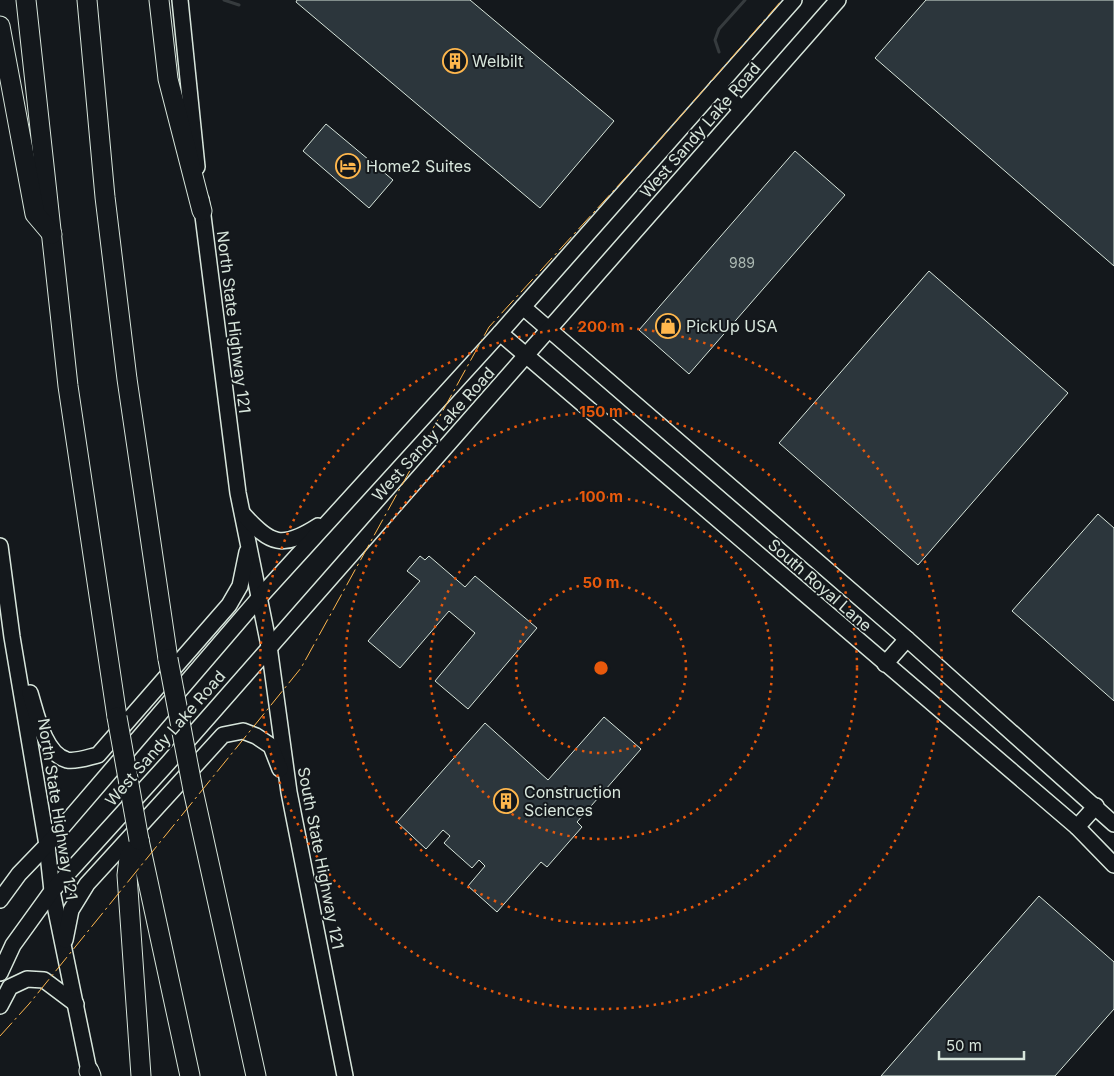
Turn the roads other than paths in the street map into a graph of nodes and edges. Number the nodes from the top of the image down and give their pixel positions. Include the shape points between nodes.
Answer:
1 (26, 0) edge
2 (159, 0) edge
3 (180, 0) edge
4 (794, 0) edge
5 (838, 0) edge
6 (89, 3) edge
7 (0, 26) edge
8 (717, 87) junction
9 (742, 109) junction
10 (202, 211) junction
11 (52, 234) junction
12 (524, 307) junction
13 (549, 329) junction
14 (500, 333) junction
15 (526, 355) junction
16 (242, 513) junction
17 (332, 518) junction
18 (249, 543) junction
19 (0, 546) edge
20 (260, 598) junction
21 (12, 637) junction
22 (907, 639) junction
23 (269, 646) junction
24 (885, 664) junction
25 (289, 792) junction
26 (1096, 806) junction
27 (1114, 824) edge
28 (1077, 827) junction
29 (139, 840) junction
30 (47, 846) junction
31 (1114, 866) edge
32 (52, 892) junction
33 (0, 900) edge
34 (64, 945) junction
35 (0, 973) edge
36 (76, 1004) junction
37 (0, 1006) edge
38 (141, 1068) edge
39 (90, 1074) edge
40 (190, 1076) edge
41 (256, 1076) edge
42 (345, 1076) edge

1 - 11 highway
2 - 10 highway via 168,79
3 - 10 main road, North State Highway 121
4 - 8 main road, West Sandy Lake Road
5 - 9 main road, West Sandy Lake Road
6 - 41 highway, bridge via 105,197 127,379 168,659 192,790
7 - 11 highway via 36,214
8 - 9 main road
8 - 12 main road, West Sandy Lake Road
9 - 13 main road, West Sandy Lake Road
10 - 16 main road, North State Highway 121
11 - 29 highway, bridge via 71,405 117,717
12 - 13 main road, South Royal Lane
12 - 14 main road, West Sandy Lake Road
13 - 15 main road, West Sandy Lake Road
13 - 22 main road, South Royal Lane
14 - 15 main road, South Royal Lane
14 - 17 main road, West Sandy Lake Road
15 - 23 main road, West Sandy Lake Road
15 - 24 main road, South Royal Lane
16 - 17 main road via 265,535 285,541 298,539
16 - 18 main road, North State Highway 121
17 - 20 main road, West Sandy Lake Road
18 - 20 main road, North State Highway 121
18 - 21 main road via 240,586 229,605 98,755 67,760 54,752 42,732
19 - 21 main road, North State Highway 121
20 - 23 main road, North State Highway 121
20 - 30 main road, West Sandy Lake Road
21 - 30 main road, North State Highway 121
22 - 24 main road
22 - 26 main road, South Royal Lane
23 - 25 main road, South State Highway 121
23 - 32 main road, West Sandy Lake Road
24 - 28 main road, South Royal Lane
25 - 34 main road via 271,746 243,731 223,735 87,884 71,910
25 - 42 main road, South State Highway 121
26 - 27 main road, South Royal Lane
26 - 28 main road
28 - 31 main road, South Royal Lane
29 - 38 highway via 129,858 127,875
29 - 40 highway
30 - 32 main road, North State Highway 121
30 - 33 main road, West Sandy Lake Road via 19,874
32 - 34 main road, North State Highway 121
32 - 35 main road, West Sandy Lake Road via 13,945
34 - 36 main road, North State Highway 121
36 - 37 main road via 44,980 27,979 10,987
36 - 39 main road, North State Highway 121

